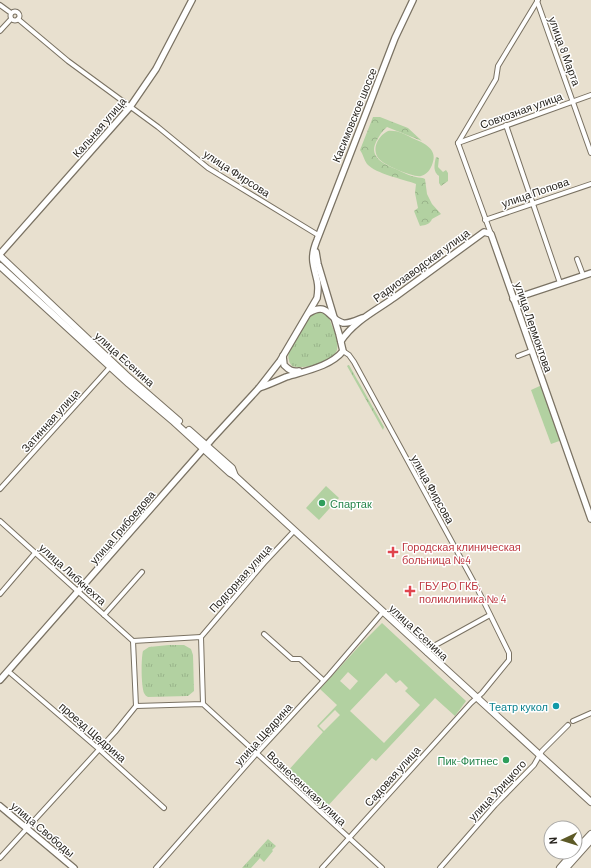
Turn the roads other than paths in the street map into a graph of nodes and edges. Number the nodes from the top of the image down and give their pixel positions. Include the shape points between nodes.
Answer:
1 (192, 0) edge
2 (413, 0) edge
3 (538, 1) edge
4 (0, 5) edge
5 (11, 13) junction
6 (11, 19) junction
7 (18, 19) junction
8 (0, 31) edge
9 (591, 96) edge
10 (573, 101) junction
11 (130, 107) junction
12 (506, 125) junction
13 (458, 143) junction
14 (591, 153) edge
15 (591, 184) edge
16 (533, 204) junction
17 (485, 220) junction
18 (491, 234) junction
19 (317, 237) junction
20 (0, 255) edge
21 (577, 260) dead end
22 (0, 266) edge
23 (591, 273) edge
24 (583, 276) junction
25 (560, 283) junction
26 (513, 299) junction
27 (307, 314) junction
28 (364, 318) junction
29 (335, 319) junction
30 (341, 341) junction
31 (343, 351) junction
32 (531, 351) junction
33 (518, 356) dead end
34 (282, 363) junction
35 (112, 364) junction
36 (306, 370) junction
37 (284, 378) junction
38 (259, 388) junction
39 (205, 447) junction
40 (0, 488) edge
41 (591, 519) edge
42 (0, 521) edge
43 (294, 531) junction
44 (35, 553) junction
45 (142, 572) dead end
46 (79, 592) junction
47 (0, 594) edge
48 (383, 612) junction
49 (104, 615) junction
50 (490, 615) junction
51 (264, 634) dead end
52 (201, 638) junction
53 (133, 641) junction
54 (427, 653) junction
55 (8, 671) junction
56 (0, 680) edge
57 (324, 680) junction
58 (476, 698) junction
59 (203, 704) junction
60 (136, 706) junction
61 (591, 713) edge
62 (573, 721) dead end
63 (568, 725) dead end
64 (100, 750) junction
65 (257, 753) junction
66 (540, 755) junction
67 (591, 802) edge
68 (0, 806) edge
69 (164, 808) dead end
70 (27, 829) junction
71 (591, 834) edge
72 (348, 838) junction
73 (591, 840) edge
74 (583, 843) edge
75 (0, 858) edge
76 (568, 860) edge
77 (74, 868) edge
78 (156, 868) edge
79 (322, 868) edge
80 (382, 868) edge
81 (440, 868) edge
82 (560, 868) edge
83 (566, 868) edge

1 - 11 main road, Кальная улица via 156,69
2 - 19 main road, Касимовское шоссе via 395,38
3 - 10 street, улица 8 Марта
3 - 13 street via 498,66 496,79
4 - 5 street
5 - 6 street
5 - 7 street via 18,12
6 - 7 street
6 - 8 street
7 - 11 street, улица Фирсова via 68,61
9 - 10 street, Совхозная улица
10 - 12 street, Совхозная улица
10 - 14 street, улица 8 Марта
11 - 19 street, улица Фирсова via 208,168
11 - 20 main road, Кальная улица
12 - 13 street, Совхозная улица
12 - 16 street
13 - 17 street, улица Лермонтова
15 - 16 street, улица Попова
16 - 17 street, улица Попова
16 - 25 street
17 - 18 street, улица Лермонтова
18 - 26 main road, улица Лермонтова
18 - 28 main road, Радиозаводская улица via 484,232
19 - 27 main road, Касимовское шоссе via 313,262 319,289 317,298
19 - 29 main road, Касимовское шоссе via 318,264
20 - 35 main road, улица Есенина
21 - 24 street
22 - 35 main road, улица Есенина
23 - 24 main road
24 - 25 main road
25 - 26 main road
26 - 32 main road, улица Лермонтова
27 - 29 main road via 315,309 321,309
27 - 34 main road, Касимовское шоссе via 283,355
28 - 29 main road via 346,323
28 - 30 main road via 349,330
29 - 30 main road, Касимовское шоссе
30 - 31 main road, Касимовское шоссе
31 - 36 main road via 327,364
31 - 50 street, улица Фирсова via 354,362
32 - 33 street
32 - 41 main road, улица Лермонтова
34 - 36 main road via 294,372
34 - 37 main road
34 - 38 main road
35 - 39 main road, улица Есенина
35 - 40 street, Затинная улица
36 - 37 main road
37 - 38 main road
38 - 39 main road, улица Грибоедова
39 - 43 main road, улица Есенина
39 - 46 main road, улица Грибоедова
42 - 44 street, улица Либкнехта
43 - 48 main road, улица Есенина
43 - 52 street, Подгорная улица
44 - 46 street, улица Либкнехта
44 - 47 street
45 - 49 street
46 - 49 street, улица Либкнехта
46 - 55 main road, улица Грибоедова
48 - 54 main road, улица Есенина
48 - 57 street, улица Щедрина
49 - 53 street, улица Либкнехта
50 - 54 street via 432,647
50 - 58 street, улица Фирсова via 509,653 509,660
51 - 57 street via 292,659 300,659
52 - 53 street
52 - 59 street
53 - 60 street
54 - 58 main road, улица Есенина
55 - 56 main road, улица Грибоедова
55 - 64 street, проезд Щедрина
57 - 65 street, улица Щедрина
58 - 66 main road, улица Есенина
58 - 72 street, Садовая улица
59 - 60 street
59 - 65 street, Вознесенская улица
60 - 64 street
61 - 62 street
63 - 66 street, улица Урицкого
64 - 69 street, проезд Щедрина
64 - 70 street
65 - 72 street, Вознесенская улица
65 - 78 street, улица Щедрина
66 - 67 main road, улица Есенина
66 - 81 street, улица Урицкого via 534,765 495,804
68 - 70 main road, улица Свободы
70 - 75 street
70 - 77 main road, улица Свободы
71 - 74 main road
72 - 79 street, Садовая улица
72 - 80 street, Вознесенская улица
73 - 83 main road
76 - 82 main road

